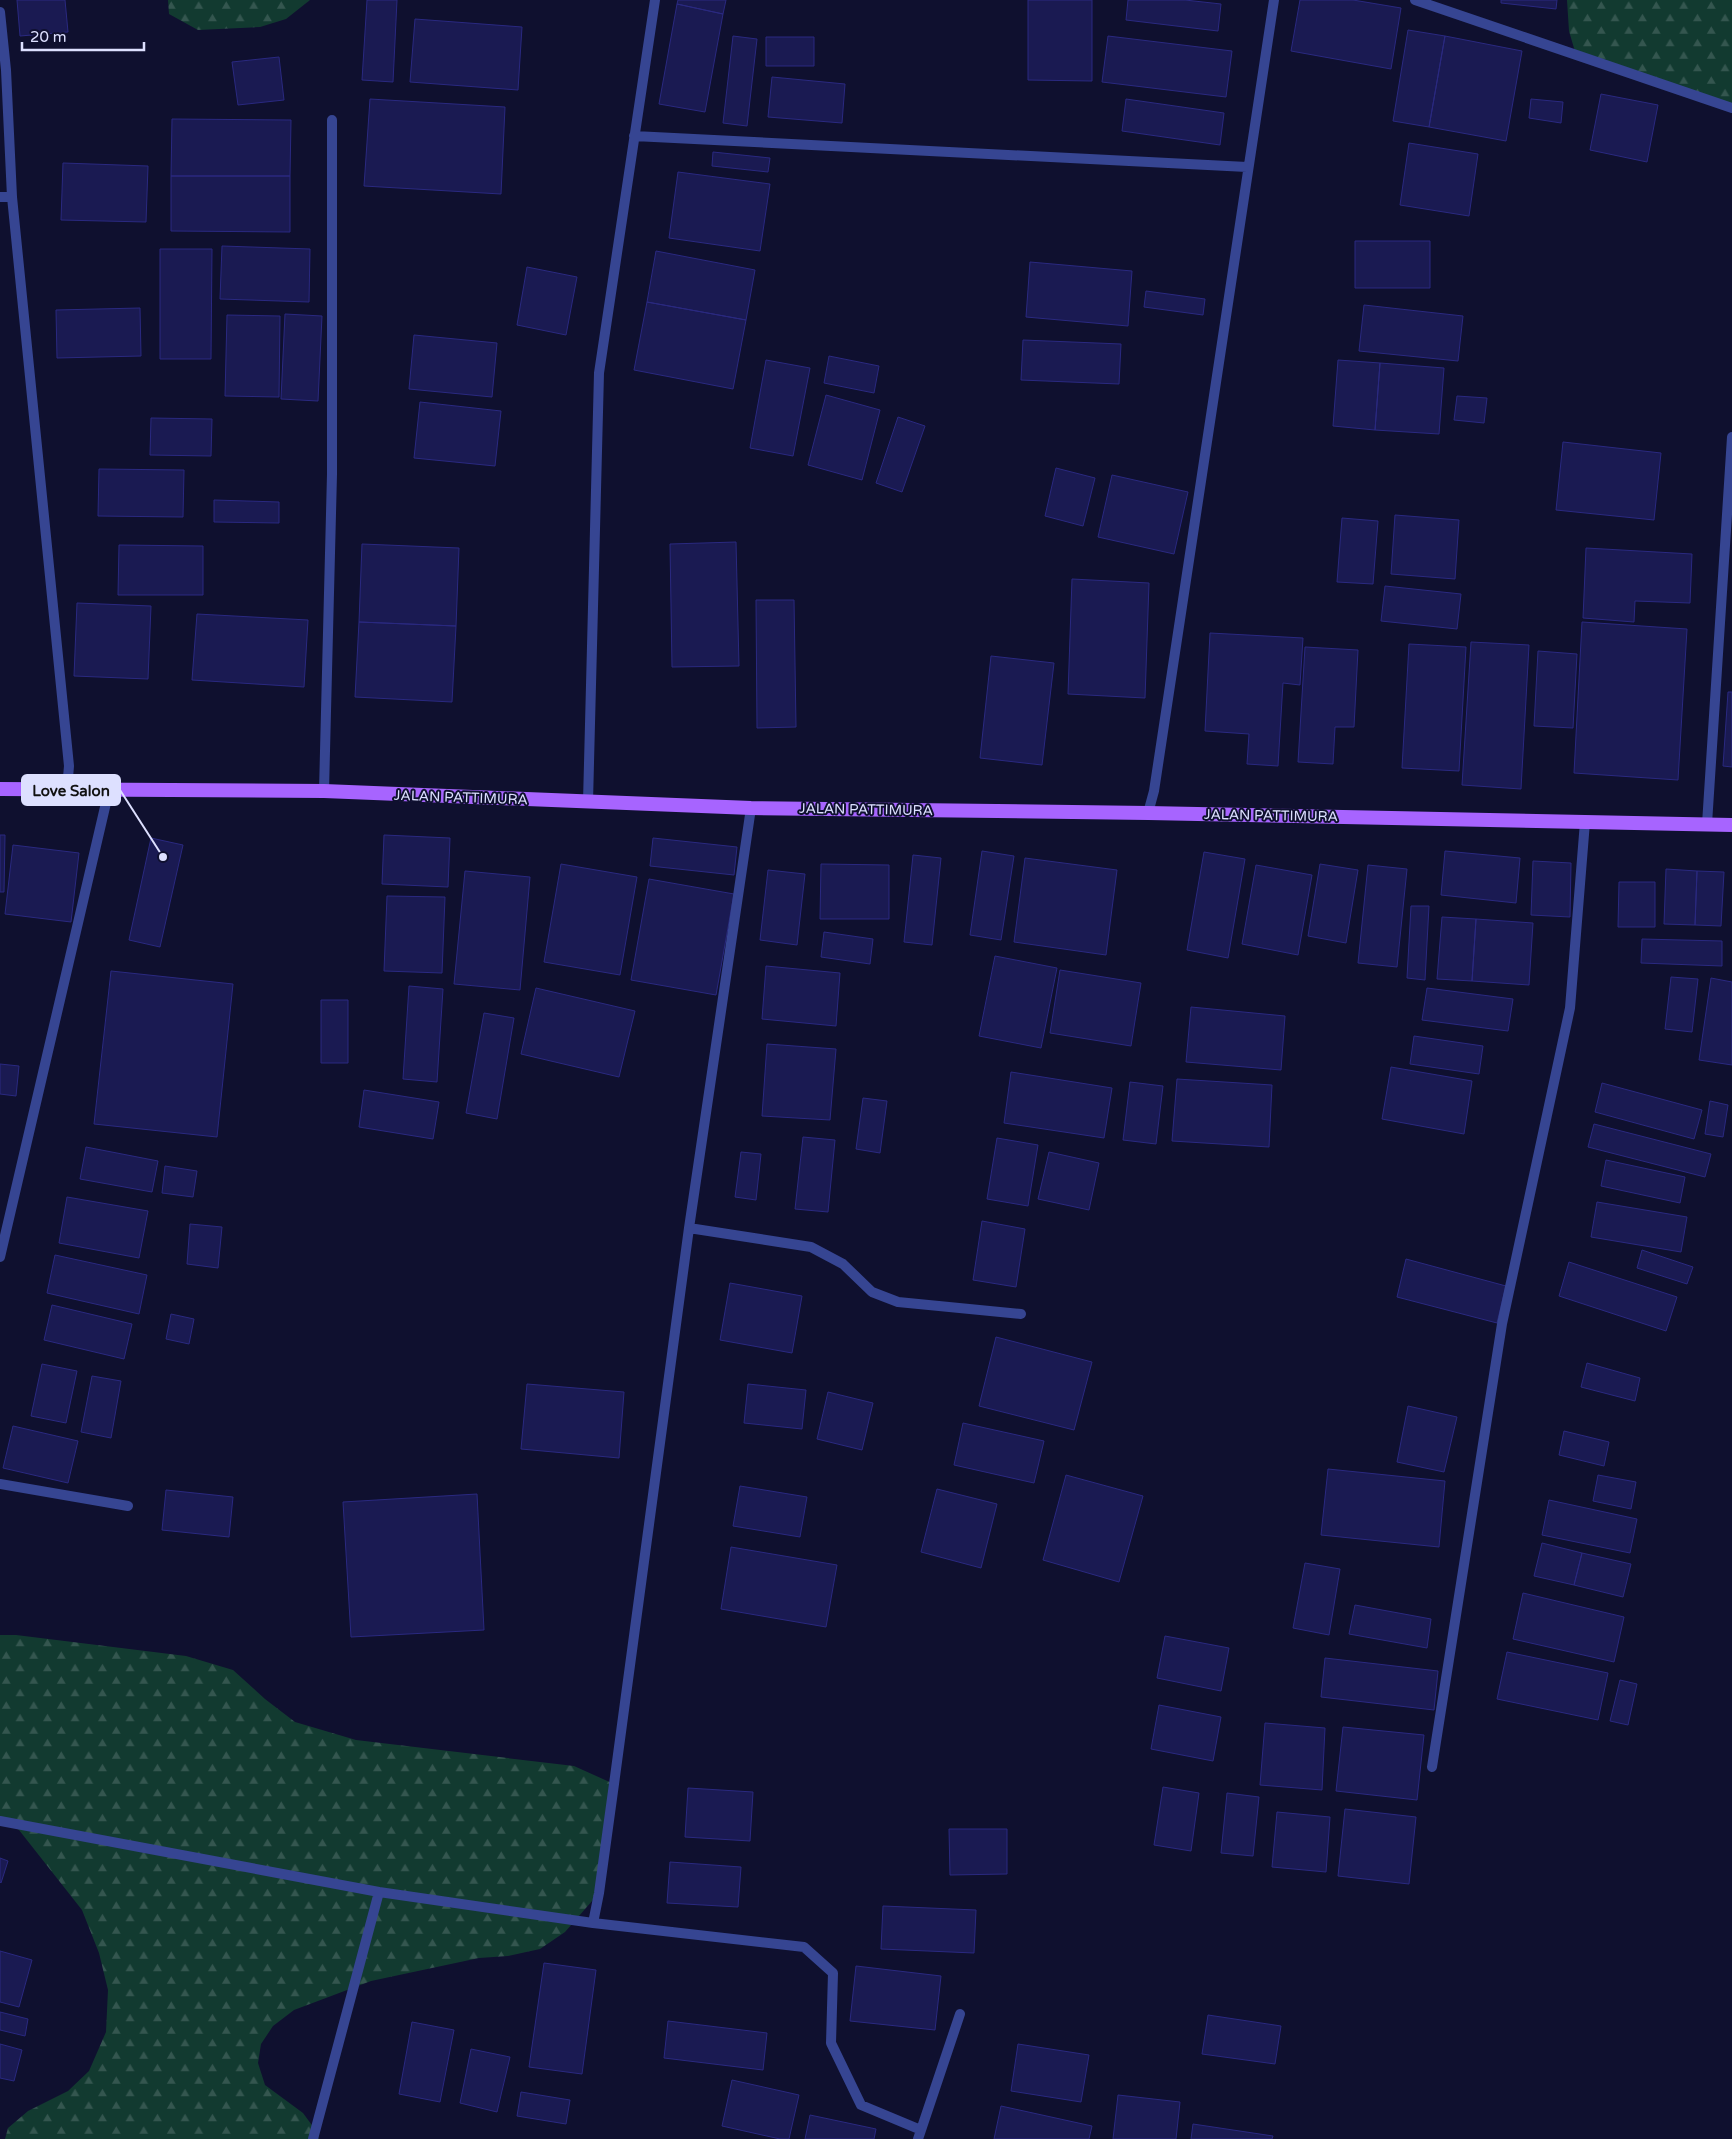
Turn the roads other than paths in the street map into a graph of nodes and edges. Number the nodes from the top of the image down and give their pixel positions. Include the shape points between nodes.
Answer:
1 (655, 0) edge
2 (1274, 0) edge
3 (1415, 0) edge
4 (0, 12) edge
5 (1732, 108) edge
6 (332, 120) dead end
7 (634, 136) junction
8 (1247, 167) junction
9 (0, 197) edge
10 (12, 197) junction
11 (1732, 437) edge
12 (0, 789) edge
13 (67, 789) junction
14 (109, 790) junction
15 (324, 791) junction
16 (588, 802) junction
17 (751, 808) junction
18 (1148, 813) junction
19 (1585, 822) junction
20 (1707, 824) junction
21 (1732, 824) edge
22 (689, 1228) junction
23 (0, 1257) edge
24 (1021, 1314) dead end
25 (0, 1484) edge
26 (128, 1506) dead end
27 (1432, 1767) dead end
28 (0, 1821) edge
29 (379, 1892) junction
30 (593, 1923) junction
31 (960, 2014) dead end
32 (919, 2134) edge
33 (313, 2139) edge

1 - 7 street
2 - 8 street
3 - 5 street
4 - 10 street
6 - 15 street via 332,484
7 - 8 street
7 - 16 street via 599,373
8 - 18 street via 1154,791
9 - 10 street
10 - 13 street via 68,756
11 - 20 street
12 - 13 main road, JALAN PATTIMURA
13 - 14 main road, JALAN PATTIMURA
14 - 15 main road, JALAN PATTIMURA
14 - 23 street
15 - 16 main road, JALAN PATTIMURA
16 - 17 main road, JALAN PATTIMURA
17 - 18 main road, JALAN PATTIMURA
17 - 22 street
18 - 19 main road, JALAN PATTIMURA
19 - 20 main road, JALAN PATTIMURA
19 - 27 street via 1570,1008 1502,1324
20 - 21 main road, JALAN PATTIMURA
22 - 24 street via 811,1247 843,1264 872,1292 898,1302
22 - 30 street
25 - 26 street
28 - 29 street
29 - 30 street
29 - 33 street
30 - 32 street via 804,1947 833,1974 831,2043 862,2105
31 - 32 street

